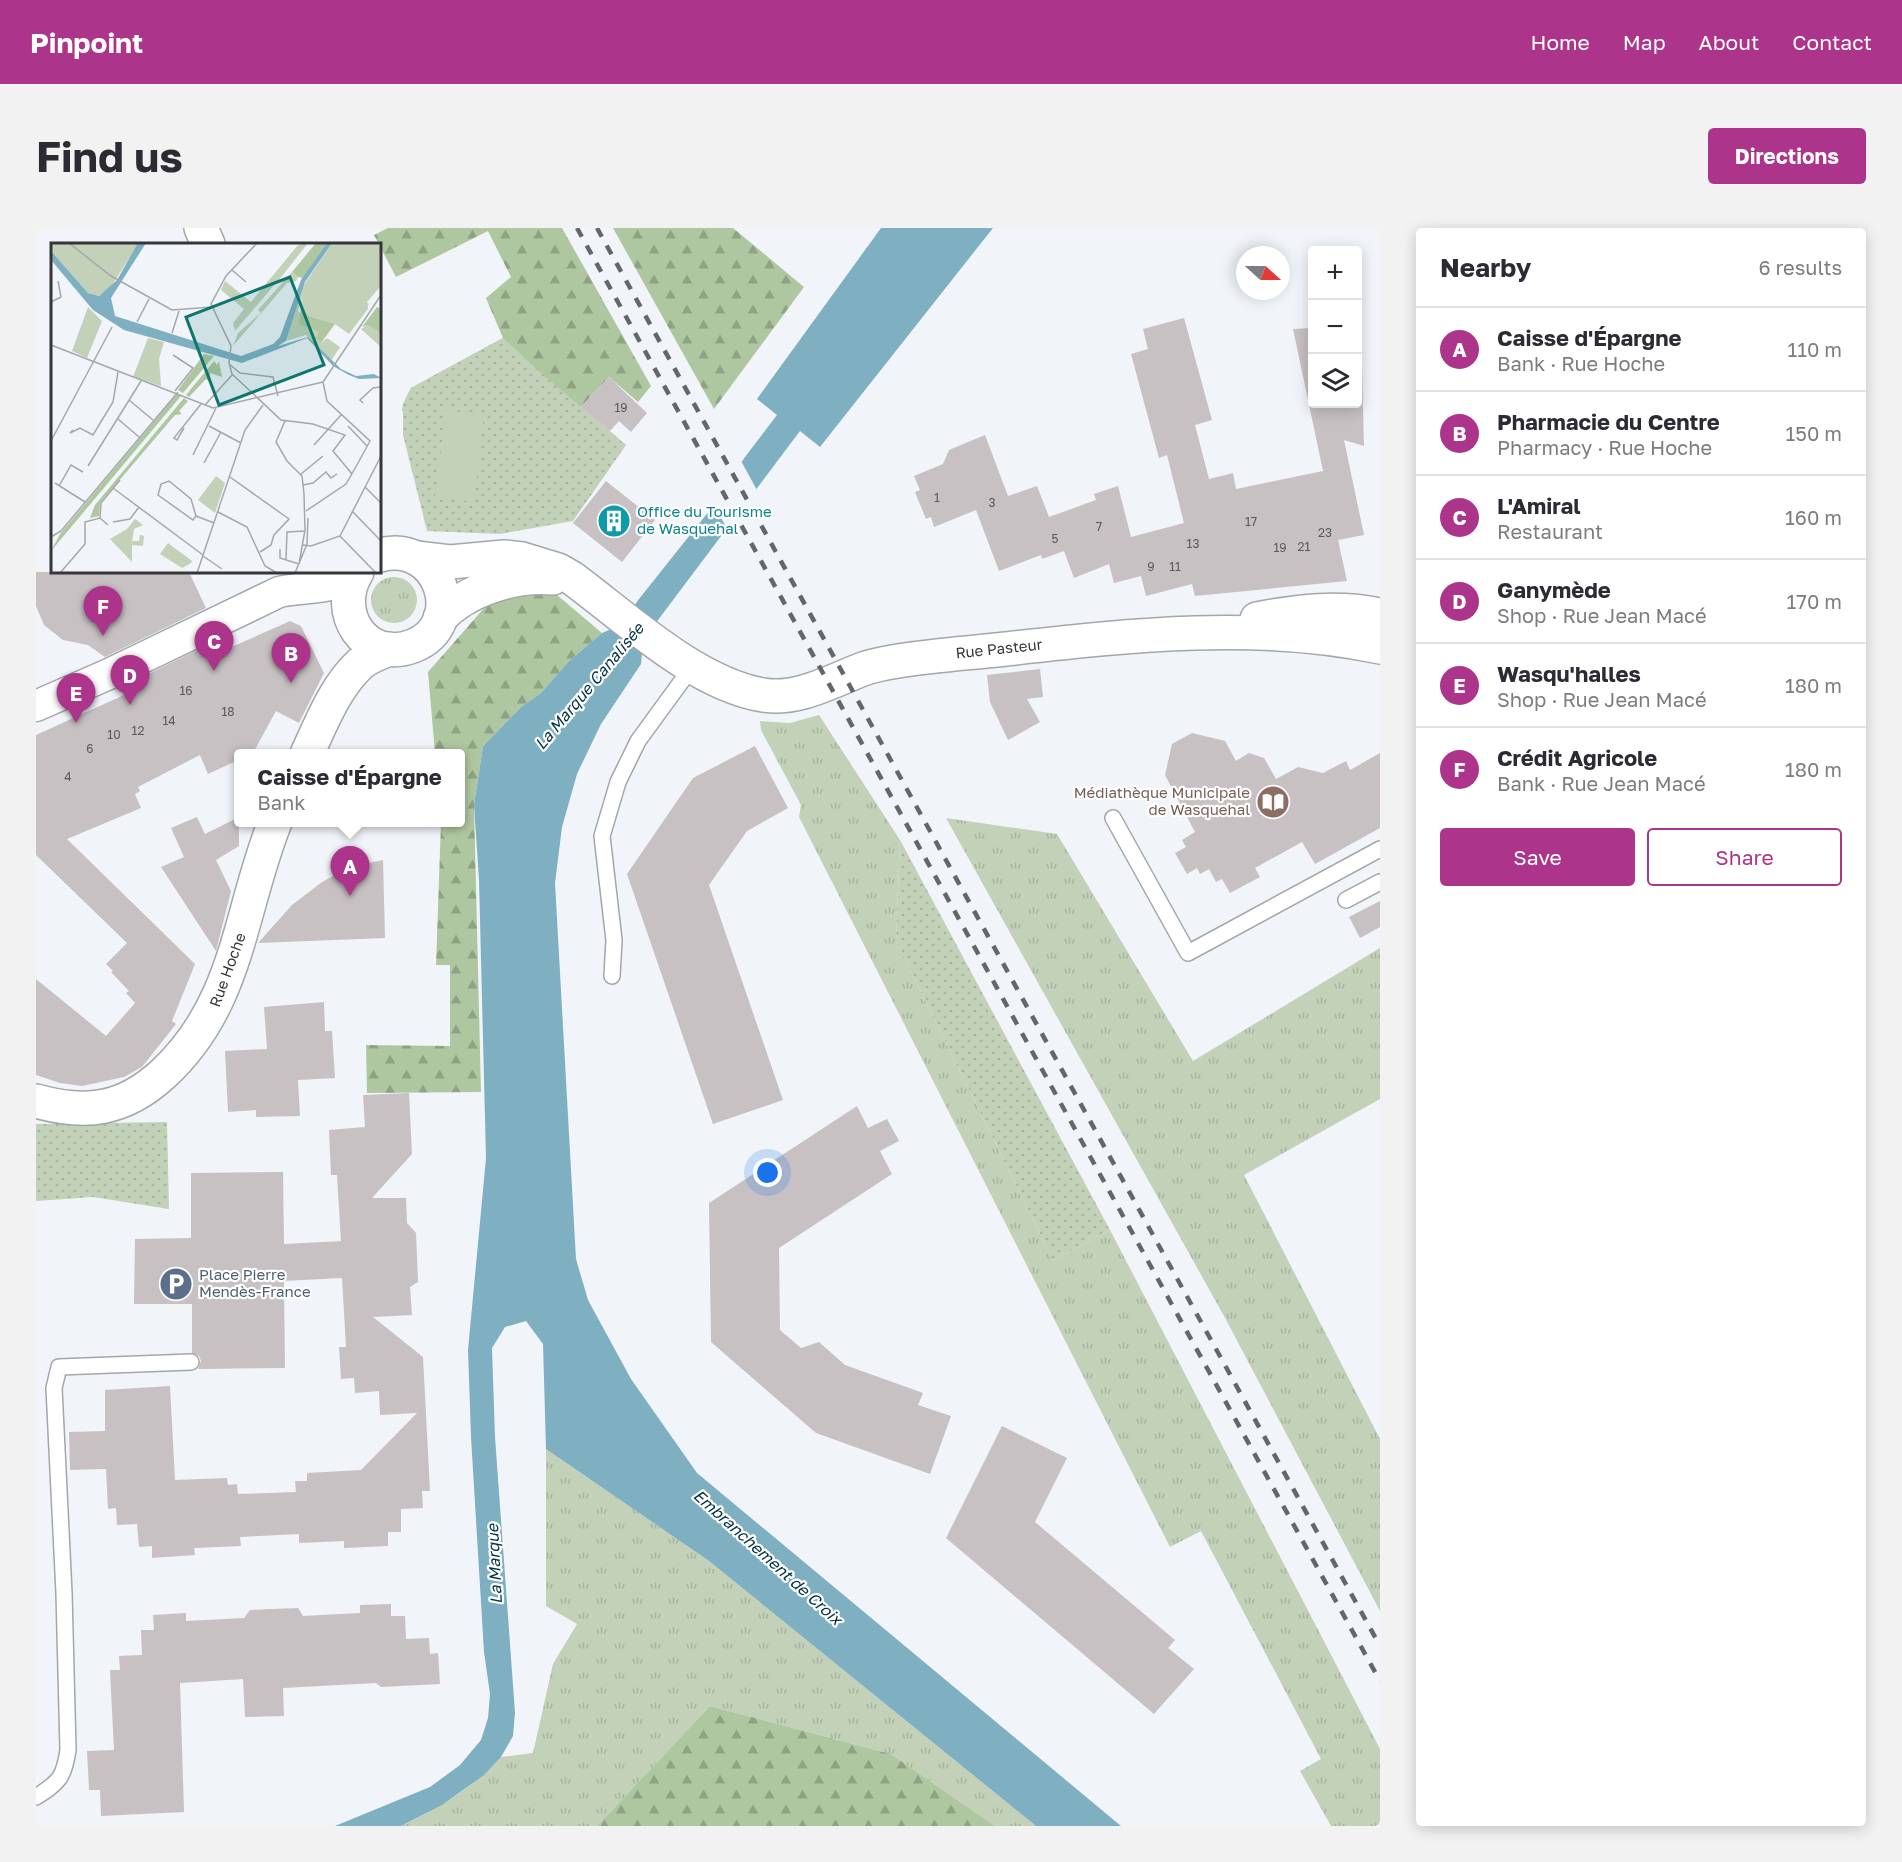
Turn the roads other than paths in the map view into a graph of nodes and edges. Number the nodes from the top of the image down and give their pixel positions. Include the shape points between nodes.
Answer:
1 (201, 228) edge
2 (208, 243) edge
3 (381, 555) edge
4 (416, 558) junction
5 (356, 573) edge
6 (357, 573) edge
7 (597, 596) junction
8 (1380, 615) edge
9 (440, 618) junction
10 (1190, 632) junction
11 (1380, 647) edge
12 (389, 649) junction
13 (680, 659) junction
14 (36, 706) edge
15 (308, 749) edge
16 (1113, 818) dead end
17 (273, 827) edge
18 (1380, 849) edge
19 (1380, 882) edge
20 (1346, 900) dead end
21 (612, 976) dead end
22 (36, 1101) edge
23 (191, 1362) dead end
24 (36, 1797) edge

1 - 2 street
3 - 4 street via 401,553
4 - 7 street via 450,562 522,559 558,570
4 - 9 street via 438,580 443,595
5 - 14 street via 331,586 279,592
6 - 12 street via 348,591 352,622 367,640
7 - 9 street via 569,581 537,576 495,585 468,597
7 - 13 street, Rue Pasteur
8 - 10 street, Rue Pasteur via 1336,609 1307,611
9 - 12 street via 420,642
10 - 11 street, Rue Pasteur via 1286,633
10 - 13 street, Rue Pasteur via 900,661 865,668 789,696 766,696 739,688
12 - 15 street via 375,654 354,671
13 - 21 lane via 618,782 602,836 614,940
16 - 18 lane via 1188,953
17 - 22 street, Rue Hoche via 226,982 204,1027 188,1049 137,1095 107,1107 54,1106
19 - 20 lane
23 - 24 lane via 59,1367 54,1388 68,1750 66,1767 57,1783

